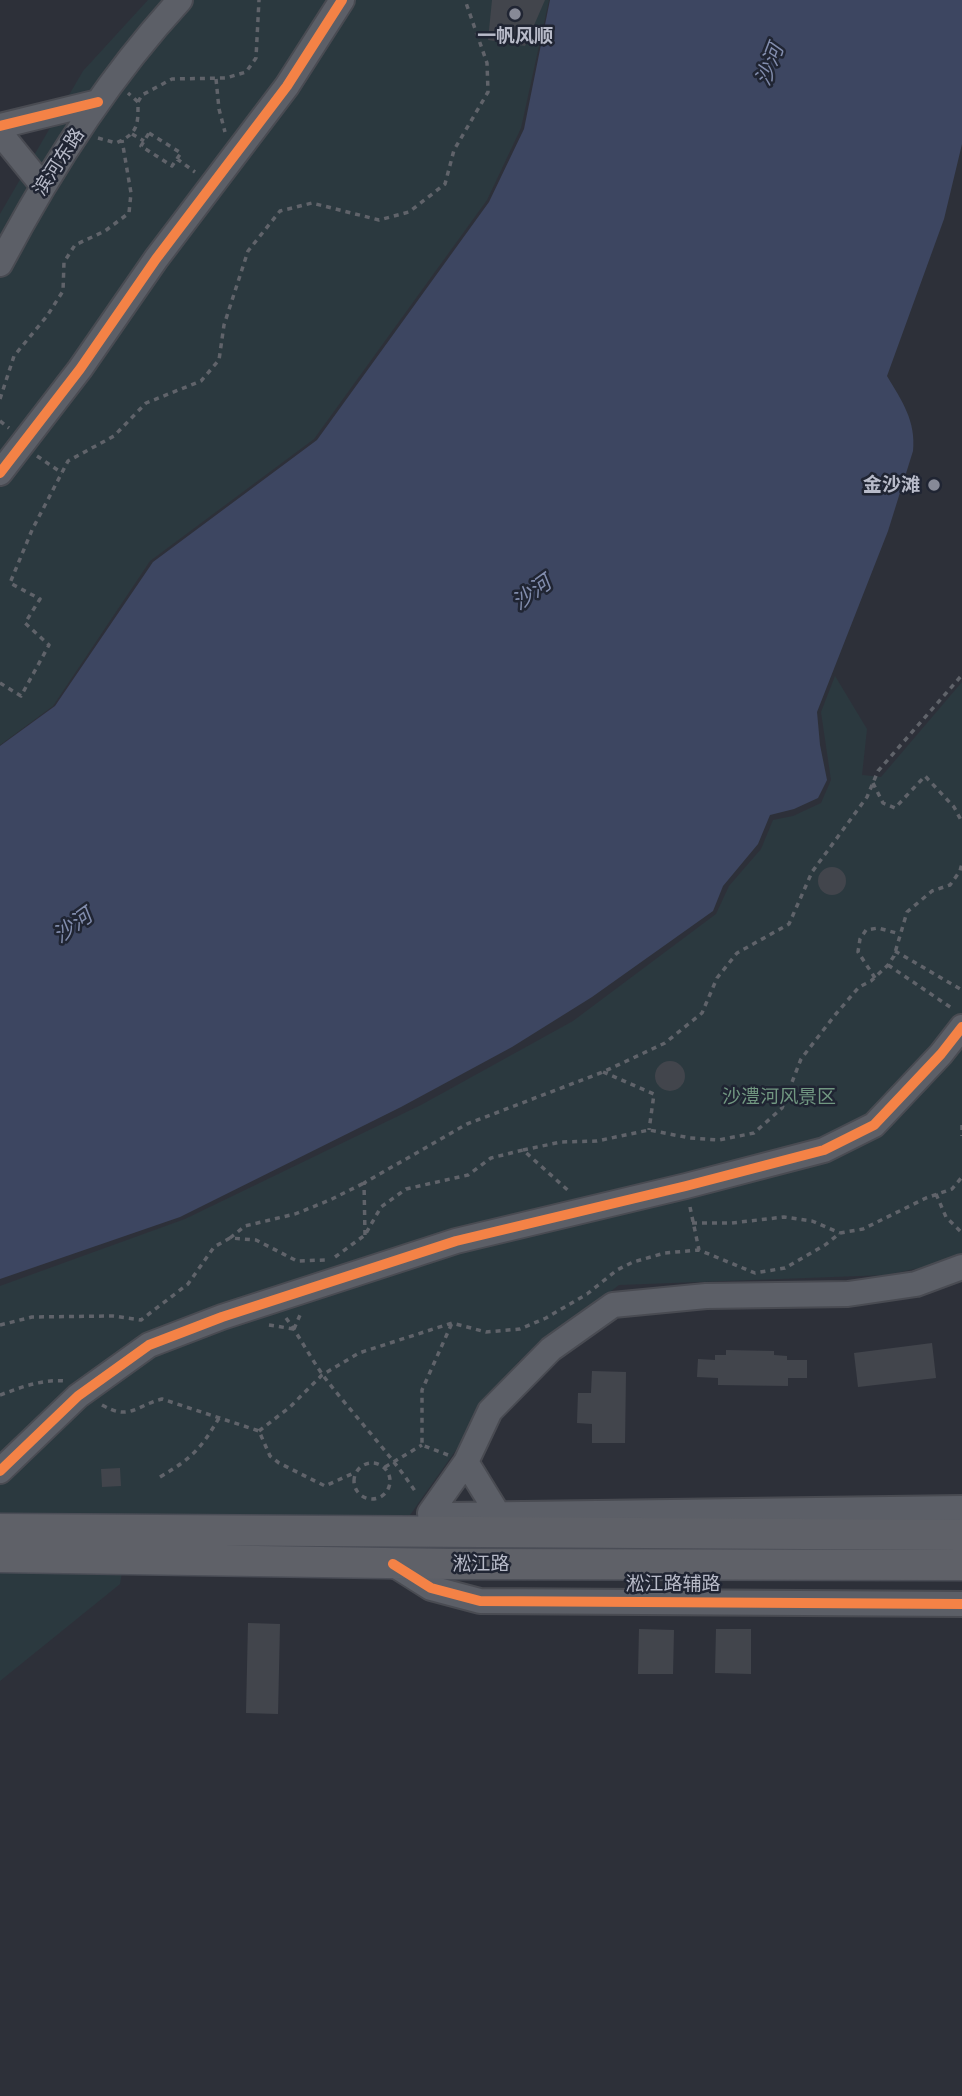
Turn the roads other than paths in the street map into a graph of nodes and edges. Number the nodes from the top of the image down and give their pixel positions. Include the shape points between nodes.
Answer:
1 (180, 0) edge
2 (342, 0) edge
3 (98, 102) junction
4 (0, 126) edge
5 (0, 134) edge
6 (43, 186) junction
7 (0, 264) edge
8 (0, 473) edge
9 (961, 1020) edge
10 (962, 1267) edge
11 (466, 1462) junction
12 (0, 1471) edge
13 (962, 1508) edge
14 (431, 1523) junction
15 (498, 1524) junction
16 (0, 1529) edge
17 (962, 1535) edge
18 (0, 1557) edge
19 (393, 1564) junction
20 (962, 1565) edge
21 (962, 1604) edge

1 - 3 street, 滨河东路 via 143,40
2 - 8 street via 287,86
3 - 4 street
3 - 6 street, 滨河东路
5 - 6 street
6 - 7 street, 滨河东路
9 - 12 street via 942,1054 874,1125 824,1150 456,1241 149,1345 86,1390
10 - 11 street via 916,1284 848,1294 706,1296 613,1306 551,1349 490,1411
11 - 14 street
11 - 15 street
13 - 15 street
14 - 15 main road, 淞江路
14 - 16 main road, 淞江路
15 - 17 main road, 淞江路
18 - 19 main road, 淞江路
19 - 20 main road, 淞江路
19 - 21 street, 淞江路辅路 via 430,1588 480,1601

